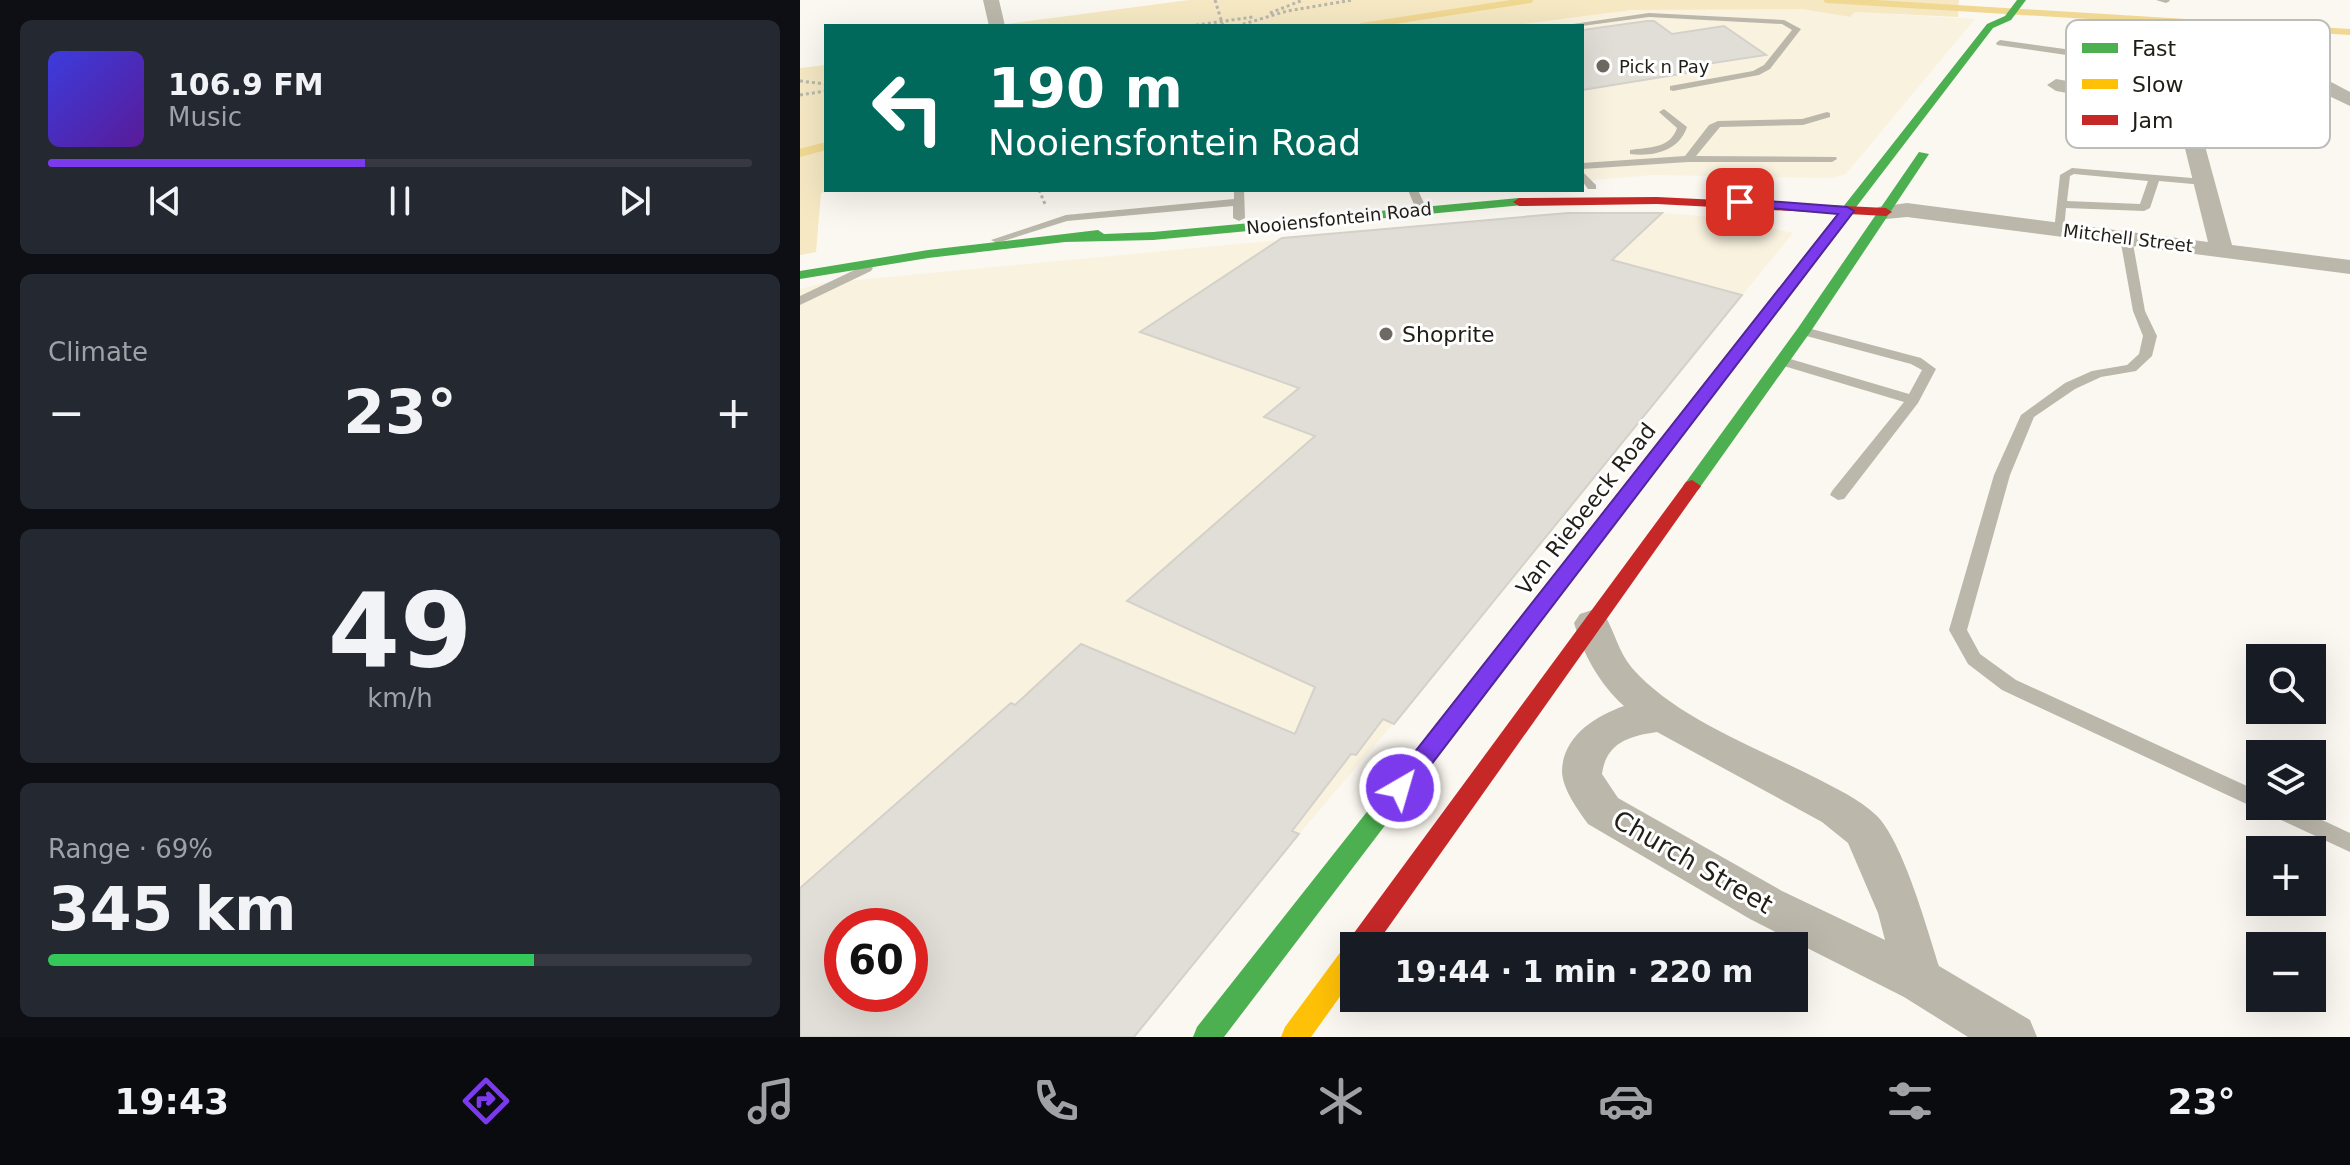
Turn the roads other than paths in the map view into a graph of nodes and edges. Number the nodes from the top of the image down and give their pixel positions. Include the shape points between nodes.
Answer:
1 (991, 0) edge
2 (2160, 0) edge
3 (2022, 1) edge
4 (2166, 1) edge
5 (2008, 18) junction
6 (997, 24) edge
7 (1579, 24) edge
8 (1996, 49) joint
9 (2066, 55) edge
10 (2056, 85) dead end
11 (2066, 87) edge
12 (1673, 88) dead end
13 (2330, 89) edge
14 (2350, 100) edge
15 (1664, 112) dead end
16 (1827, 115) dead end
17 (1933, 139) dead end
18 (2195, 148) edge
19 (1584, 156) edge
20 (1688, 159) junction
21 (1832, 159) dead end
22 (1584, 166) edge
23 (2155, 177) junction
24 (1692, 182) dead end
25 (2204, 182) junction
26 (1585, 183) edge
27 (1802, 188) dead end
28 (1523, 192) edge
29 (1417, 200) edge
30 (1239, 203) edge
31 (1853, 203) junction
32 (2062, 204) junction
33 (1895, 209) junction
34 (2058, 229) junction
35 (2126, 238) junction
36 (1070, 239) junction
37 (966, 250) junction
38 (2222, 250) junction
39 (882, 261) junction
40 (2350, 267) edge
41 (800, 275) edge
42 (800, 301) edge
43 (1804, 331) junction
44 (1782, 361) junction
45 (1913, 400) junction
46 (1838, 495) dead end
47 (1592, 623) junction
48 (1661, 716) junction
49 (2246, 795) edge
50 (2301, 820) edge
51 (2350, 843) edge
52 (1370, 932) edge
53 (1340, 974) edge
54 (1920, 981) junction
55 (1207, 1037) edge
56 (1295, 1037) edge
57 (2013, 1037) edge

1 - 6 street
2 - 4 lane
3 - 5 main road, Van Riebeeck Road
5 - 8 main road, Van Riebeeck Road via 2009,30
5 - 31 main road, Van Riebeeck Road via 1990,26
7 - 12 lane via 1649,15 1784,22 1797,29 1756,73
8 - 9 lane
10 - 11 street
13 - 14 street
15 - 19 lane via 1682,127 1669,146
16 - 20 lane via 1803,122 1714,125
17 - 33 main road
18 - 25 street
20 - 21 lane
20 - 22 lane
23 - 25 lane
23 - 32 lane via 2144,208
23 - 32 lane via 2072,171 2065,175
24 - 26 main road
25 - 38 street
27 - 31 main road
28 - 29 main road, Nooiensfontein Road
29 - 30 main road, Nooiensfontein Road
29 - 31 main road, Nooiensfontein Road via 1645,197
29 - 36 main road, Nooiensfontein Road via 1168,235
30 - 36 main road, Nooiensfontein Road
30 - 37 lane via 1066,218
31 - 33 main road
31 - 55 main road, Van Riebeeck Road
32 - 34 lane
33 - 34 street, Mitchell Street
33 - 43 main road
34 - 35 street, Mitchell Street
35 - 38 street, Mitchell Street
35 - 49 lane via 2139,311 2150,336 2145,356 2131,368 2070,386 2028,415 2002,475 1958,630 1974,659 2009,685
36 - 37 main road, Nooiensfontein Road
37 - 39 main road, Nooiensfontein Road
38 - 40 street, Mitchell Street
39 - 41 main road, Nooiensfontein Road
39 - 42 lane
43 - 44 main road
43 - 45 lane via 1924,364 1929,369
44 - 45 lane
44 - 47 main road
45 - 46 lane
47 - 48 street via 1601,653 1623,684
47 - 52 main road
48 - 54 street via 1837,809 1863,830 1900,913
48 - 54 street, Church Street via 1626,721 1602,733 1585,755 1582,774 1603,811 1766,905
50 - 51 lane
53 - 56 main road
54 - 57 street, Church Street

